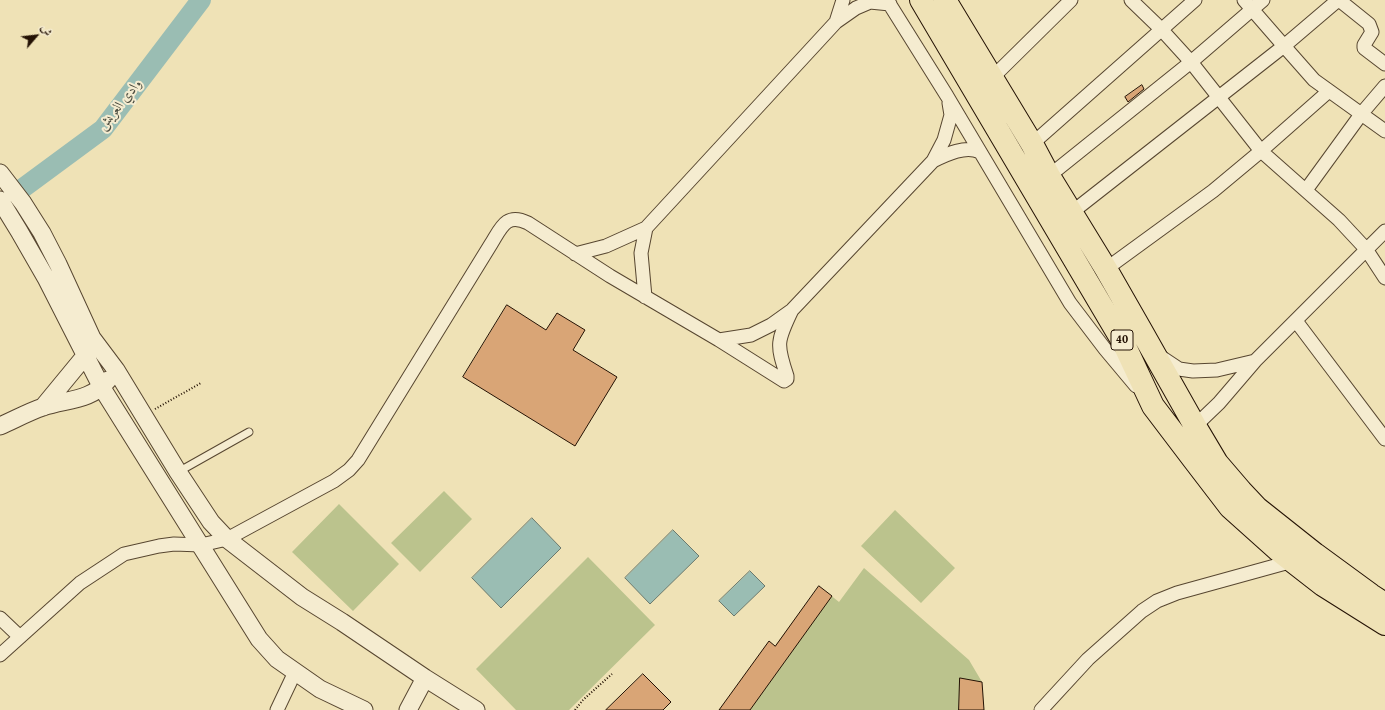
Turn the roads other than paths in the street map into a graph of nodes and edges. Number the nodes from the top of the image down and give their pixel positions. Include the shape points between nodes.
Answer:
1 (843, 0) edge
2 (921, 0) edge
3 (945, 0) edge
4 (1071, 0) edge
5 (1131, 0) edge
6 (1195, 0) edge
7 (1263, 0) edge
8 (1338, 0) edge
9 (889, 2) edge
10 (1248, 4) edge
11 (836, 22) junction
12 (1161, 29) junction
13 (1284, 46) junction
14 (1191, 62) junction
15 (1385, 64) edge
16 (992, 78) junction
17 (1385, 86) edge
18 (1329, 91) junction
19 (947, 96) junction
20 (1218, 97) junction
21 (1362, 113) junction
22 (1385, 131) edge
23 (1032, 144) junction
24 (1261, 151) junction
25 (980, 152) junction
26 (933, 161) junction
27 (0, 173) edge
28 (1049, 176) junction
29 (1306, 190) junction
30 (0, 200) edge
31 (1071, 213) junction
32 (646, 228) junction
33 (1385, 231) edge
34 (1366, 249) junction
35 (575, 254) junction
36 (1106, 269) junction
37 (1385, 278) edge
38 (645, 297) junction
39 (792, 310) junction
40 (1296, 321) junction
41 (1142, 332) junction
42 (718, 340) junction
43 (1123, 342) junction
44 (85, 346) junction
45 (1153, 352) junction
46 (1254, 361) junction
47 (116, 370) junction
48 (102, 388) junction
49 (1153, 406) junction
50 (43, 407) junction
51 (0, 426) edge
52 (1195, 426) junction
53 (249, 432) dead end
54 (1385, 439) edge
55 (178, 472) junction
56 (227, 539) junction
57 (201, 545) junction
58 (1293, 561) junction
59 (1385, 604) edge
60 (0, 618) edge
61 (1385, 624) edge
62 (20, 637) junction
63 (0, 655) edge
64 (295, 672) junction
65 (424, 678) junction
66 (277, 710) edge
67 (364, 710) edge
68 (408, 710) edge
69 (476, 710) edge
70 (1041, 710) edge

1 - 11 street
2 - 43 highway, 40
3 - 16 highway, 40
4 - 16 street
5 - 12 street
6 - 12 street
7 - 10 street
8 - 13 street
8 - 15 street via 1370,25 1372,32 1364,48
9 - 11 street via 870,2 862,5
9 - 19 street
10 - 13 street
10 - 14 street
11 - 32 street
12 - 14 street
12 - 23 street
13 - 18 street via 1305,71
13 - 20 street
14 - 20 street
14 - 28 street
16 - 23 highway, 40
17 - 21 street
18 - 21 street
18 - 24 street
19 - 25 street
19 - 26 street via 951,115 944,140
20 - 24 street
20 - 31 street
21 - 22 street
21 - 29 street
23 - 28 highway, 40
24 - 29 street
24 - 36 street via 1174,220
25 - 26 street via 957,151
25 - 49 street via 1070,303
26 - 39 street
27 - 44 street via 23,203 58,264
28 - 31 highway, 40
29 - 34 street
30 - 44 street
31 - 36 highway, 40
32 - 35 street via 606,246
32 - 38 street via 641,254
33 - 34 street
34 - 37 street
34 - 40 street
35 - 38 street
35 - 56 street via 520,219 504,224 358,460 334,481
36 - 41 highway, 40
38 - 42 street
39 - 42 street via 751,336
39 - 42 street via 779,343 786,381
40 - 46 street
40 - 54 street
41 - 43 highway
41 - 45 highway, 40
43 - 49 highway, 40
44 - 47 street
44 - 48 street
44 - 50 street
45 - 46 street via 1179,368 1193,371 1217,370
45 - 52 highway, 40
46 - 52 street via 1218,404
47 - 48 street
47 - 55 street
48 - 50 street via 75,400
48 - 57 street
49 - 58 highway, 40 via 1230,507
50 - 51 street
52 - 59 highway, 40 via 1217,463 1257,508
53 - 55 lane
55 - 56 street via 211,522
56 - 57 street
56 - 65 street via 302,597
57 - 62 street via 174,544 124,554 80,583
57 - 64 street via 259,639 277,659
58 - 61 highway, 40 via 1323,585
58 - 70 street via 1177,593 1157,601 1142,611 1088,660
60 - 62 street
62 - 63 street
64 - 66 street
64 - 67 street via 320,689
65 - 68 street
65 - 69 street

